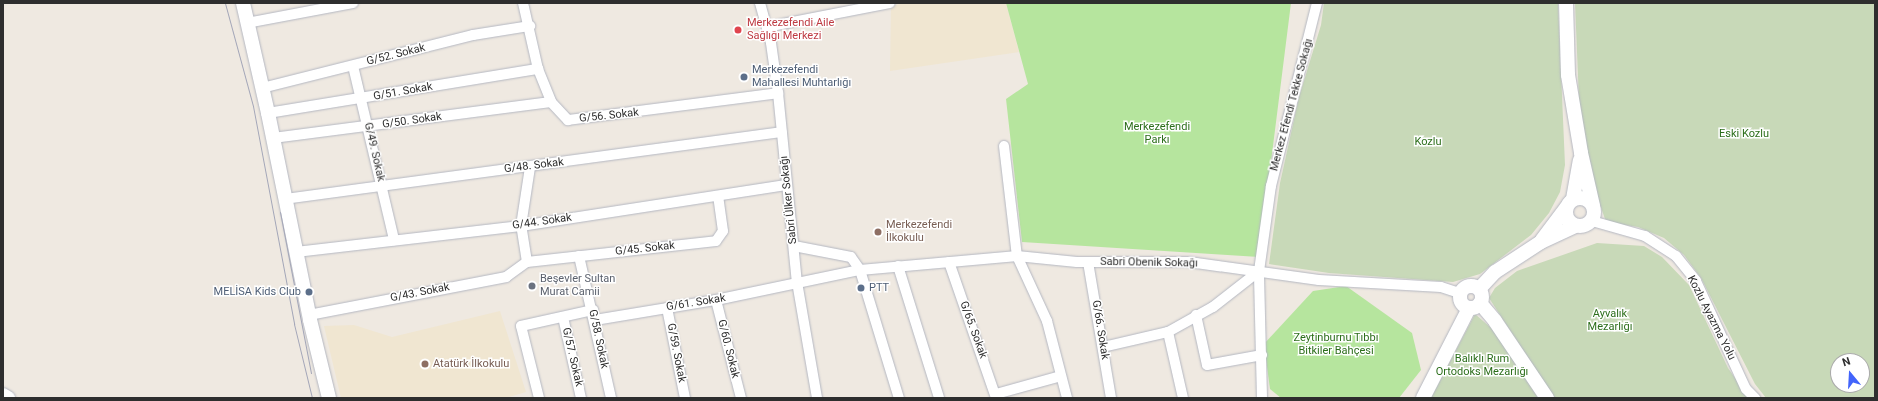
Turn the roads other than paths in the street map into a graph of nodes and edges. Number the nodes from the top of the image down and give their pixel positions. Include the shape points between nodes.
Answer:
1 (243, 3) edge
2 (353, 3) edge
3 (523, 3) edge
4 (760, 3) edge
5 (890, 3) edge
6 (1317, 3) edge
7 (1566, 3) edge
8 (247, 23) junction
9 (530, 26) junction
10 (767, 27) junction
11 (353, 66) junction
12 (538, 69) junction
13 (262, 88) junction
14 (778, 93) junction
15 (362, 99) junction
16 (551, 102) junction
17 (268, 113) junction
18 (368, 127) junction
19 (782, 132) junction
20 (273, 138) junction
21 (1004, 146) dead end
22 (1581, 153) junction
23 (530, 167) junction
24 (382, 185) junction
25 (786, 185) junction
26 (718, 196) junction
27 (285, 199) junction
28 (1569, 204) junction
29 (1593, 206) junction
30 (1592, 221) junction
31 (521, 226) junction
32 (1576, 226) junction
33 (394, 240) junction
34 (1541, 242) junction
35 (794, 246) junction
36 (296, 252) junction
37 (579, 256) junction
38 (1018, 256) junction
39 (527, 262) junction
40 (949, 262) junction
41 (1088, 262) junction
42 (898, 266) junction
43 (860, 270) junction
44 (1259, 271) junction
45 (797, 282) junction
46 (1479, 289) junction
47 (1460, 293) junction
48 (716, 300) junction
49 (1474, 305) junction
50 (667, 308) junction
51 (309, 315) junction
52 (594, 315) junction
53 (1196, 315) junction
54 (563, 317) junction
55 (1168, 332) junction
56 (1103, 347) junction
57 (1262, 355) junction
58 (1061, 376) junction
59 (3, 395) edge
60 (996, 396) edge
61 (8, 398) edge
62 (329, 398) edge
63 (539, 398) edge
64 (581, 398) edge
65 (611, 398) edge
66 (684, 398) edge
67 (741, 398) edge
68 (817, 398) edge
69 (898, 398) edge
70 (939, 398) edge
71 (1067, 398) edge
72 (1111, 398) edge
73 (1183, 398) edge
74 (1262, 398) edge
75 (1423, 398) edge
76 (1547, 398) edge
77 (1755, 398) edge

1 - 8 street
2 - 8 street
3 - 9 street, G/56. Sokak
4 - 10 street, Sabri Ülker Sokağı
5 - 10 street
6 - 44 street, Merkez Efendi Tekke Sokağı via 1271,186
7 - 22 street via 1568,75
8 - 13 street
9 - 11 street, G/52. Sokak via 473,35
9 - 12 street, G/56. Sokak
10 - 14 street, Sabri Ülker Sokağı
11 - 13 street, G/52. Sokak
11 - 15 street, G/49. Sokak
12 - 15 street, G/51. Sokak
12 - 16 street, G/56. Sokak
13 - 17 street
14 - 16 street, G/56. Sokak via 568,120
14 - 19 street, Sabri Ülker Sokağı
15 - 17 street, G/51. Sokak
15 - 18 street, G/49. Sokak
16 - 18 street, G/50. Sokak
17 - 20 street
18 - 20 street, G/50. Sokak
18 - 24 street, G/49. Sokak
19 - 23 street, G/48. Sokak
19 - 25 street, Sabri Ülker Sokağı
20 - 27 street
21 - 38 street
22 - 28 street
22 - 29 street
23 - 24 street, G/48. Sokak
23 - 31 street
24 - 27 street, G/48. Sokak
24 - 33 street, G/49. Sokak
25 - 26 street, G/44. Sokak
25 - 35 street, Sabri Ülker Sokağı
26 - 31 street, G/44. Sokak
26 - 37 street, G/45. Sokak via 723,231 716,241
27 - 36 street
28 - 29 street via 1587,199
28 - 32 street via 1566,217
28 - 34 street
29 - 30 street via 1595,213
30 - 32 street via 1585,226
30 - 77 street, Kozlu Ayazma Yolu via 1645,236 1676,256 1696,281 1746,389
31 - 33 street, G/44. Sokak
31 - 39 street
32 - 34 street
33 - 36 street, G/44. Sokak
34 - 46 street via 1495,272
35 - 43 street via 851,257
35 - 45 street, Sabri Ülker Sokağı
36 - 51 street
37 - 39 street, G/45. Sokak
37 - 52 street, G/58. Sokak
38 - 40 street, Sabri Obenik Sokağı
38 - 41 street, Sabri Obenik Sokağı
38 - 58 street via 1047,321
39 - 51 street, G/43. Sokak via 506,277
40 - 42 street, Sabri Obenik Sokağı
40 - 60 street, G/65. Sokak
41 - 44 street, Sabri Obenik Sokağı via 1189,262
41 - 56 street, G/66. Sokak
42 - 43 street, Sabri Obenik Sokağı
42 - 70 street
43 - 45 street, G/61. Sokak
43 - 69 street
44 - 47 street, Sabri Obenik Sokağı via 1319,280 1441,287
44 - 53 street via 1213,307
44 - 57 street, Merkez Efendi Tekke Sokağı
45 - 48 street, G/61. Sokak
45 - 68 street, Sabri Ülker Sokağı
46 - 47 street via 1469,285
46 - 49 street via 1482,296
47 - 49 street via 1460,301
48 - 50 street, G/61. Sokak
48 - 67 street, G/60. Sokak
49 - 75 street
49 - 76 street via 1500,328
50 - 52 street, G/61. Sokak
50 - 66 street, G/59. Sokak
51 - 62 street
52 - 54 street, G/57. Sokak
52 - 65 street, G/58. Sokak
53 - 55 street
53 - 57 street via 1207,365
54 - 63 street, G/57. Sokak via 521,326
54 - 64 street, G/57. Sokak
55 - 56 street
55 - 73 street
56 - 72 street, G/66. Sokak
57 - 74 street, Merkez Efendi Tekke Sokağı
58 - 60 street
58 - 71 street
59 - 61 street

